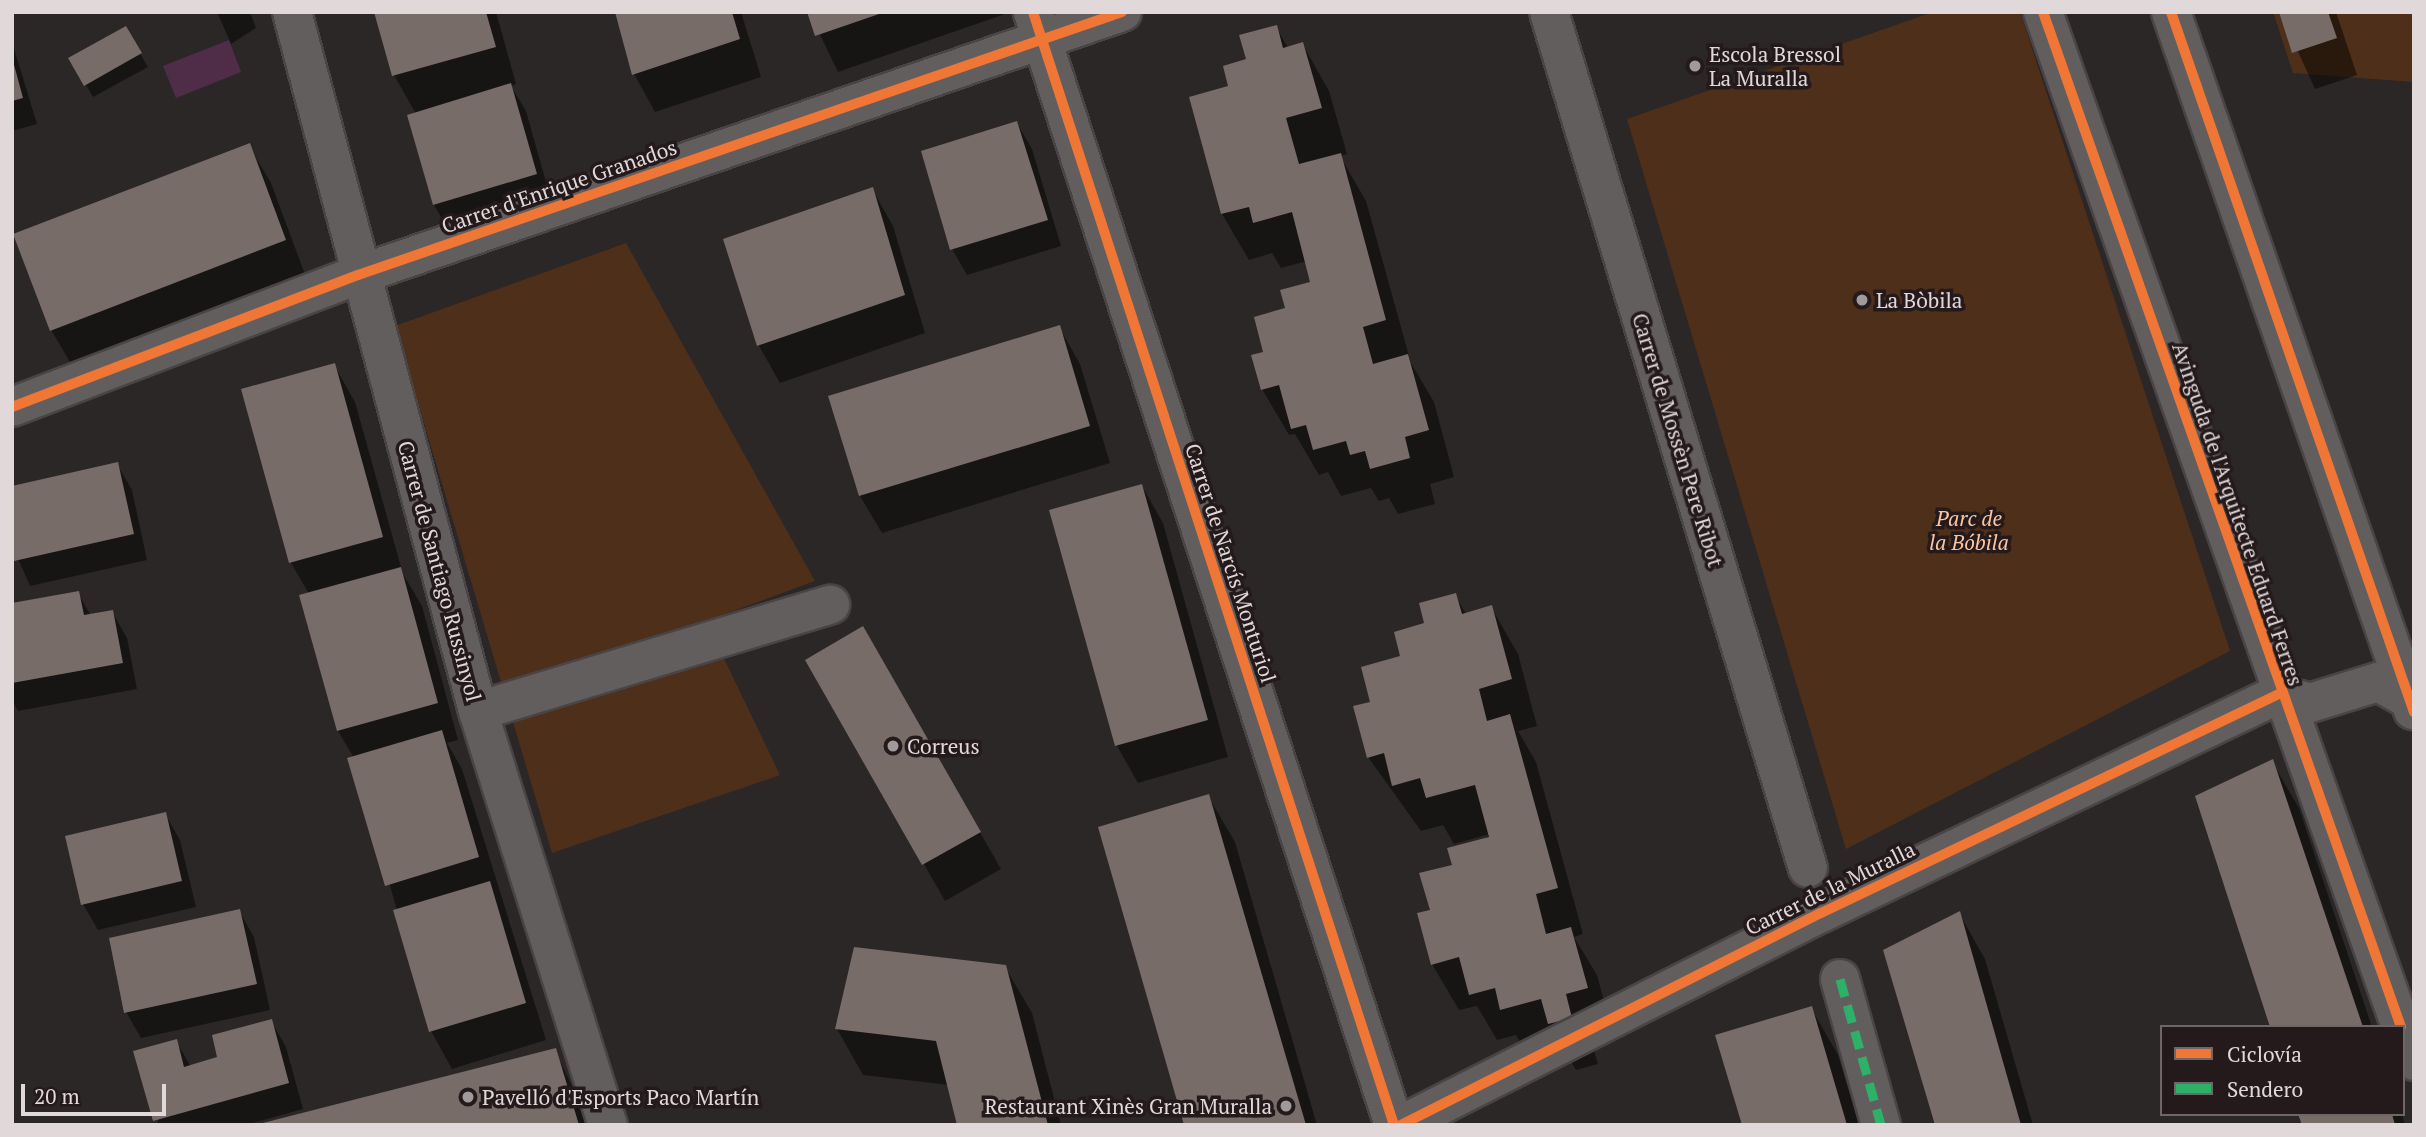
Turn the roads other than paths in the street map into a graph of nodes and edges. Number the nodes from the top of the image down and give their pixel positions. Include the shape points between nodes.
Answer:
1 (292, 12) edge
2 (1122, 12) edge
3 (1549, 12) edge
4 (2043, 12) edge
5 (2171, 12) edge
6 (1038, 27) edge
7 (358, 275) junction
8 (12, 407) edge
9 (830, 605) dead end
10 (2279, 694) junction
11 (2413, 706) edge
12 (478, 711) junction
13 (1808, 867) dead end
14 (1840, 979) dead end
15 (2400, 1025) edge
16 (2405, 1037) edge
17 (2414, 1061) edge
18 (608, 1125) edge
19 (1394, 1125) edge
20 (1402, 1125) edge
21 (1881, 1125) edge

1 - 7 street, Carrer de Santiago Russinyol
2 - 6 street, Carrer d'Enrique Granados
3 - 13 street, Carrer de Mossèn Pere Ribot
4 - 10 street, Avinguda de l'Arquitecte Eduard Ferres
5 - 11 street
6 - 7 street, Carrer d'Enrique Granados
6 - 19 street, Carrer de Narcís Monturiol
7 - 8 street, Carrer d'Enrique Granados
7 - 12 street, Carrer de Santiago Russinyol
9 - 12 street
10 - 11 street via 2310,703 2378,682
10 - 15 street, Avinguda de l'Arquitecte Eduard Ferres
10 - 20 street, Carrer de la Muralla
12 - 18 street, Carrer de Santiago Russinyol
14 - 21 street
16 - 17 street

